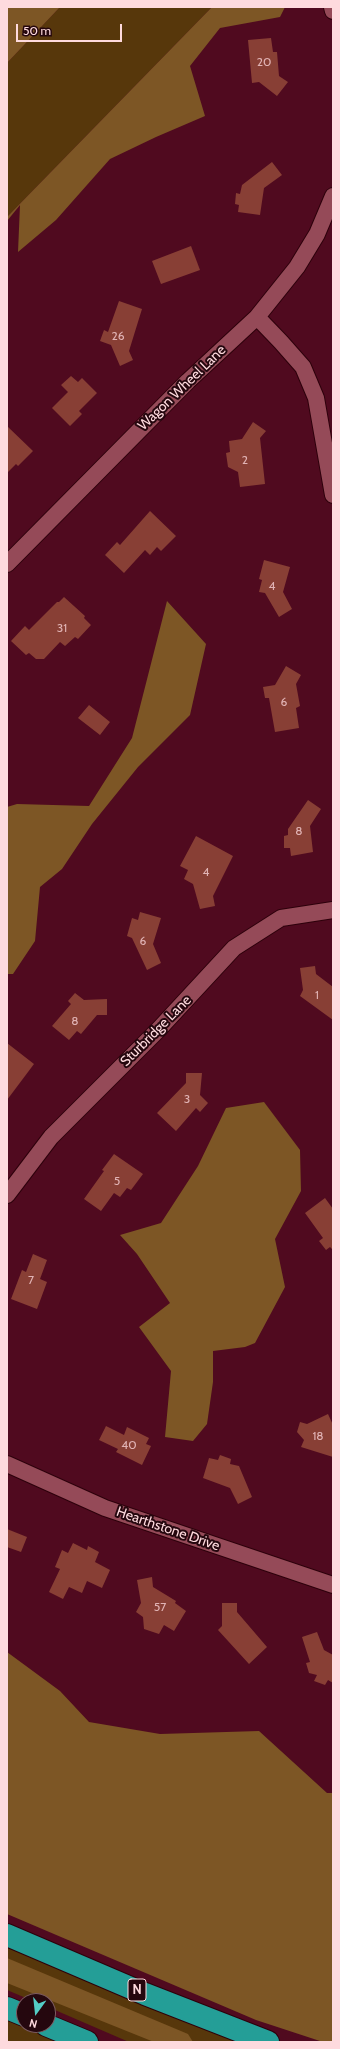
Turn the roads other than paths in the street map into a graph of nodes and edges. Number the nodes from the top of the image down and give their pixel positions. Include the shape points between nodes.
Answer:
1 (332, 7) edge
2 (333, 11) edge
3 (333, 196) edge
4 (257, 317) junction
5 (333, 495) edge
6 (7, 564) edge
7 (333, 910) edge
8 (7, 1195) edge
9 (7, 1464) edge
10 (333, 1585) edge
11 (7, 1935) edge
12 (56, 2029) edge
13 (86, 2042) edge
14 (268, 2042) edge

1 - 2 street
3 - 4 street, Wagon Wheel Lane via 317,234 301,260
4 - 5 street via 303,367 313,391
4 - 6 street, Wagon Wheel Lane via 188,381
7 - 8 street, Sturbridge Lane via 281,918 234,948 159,1030 51,1137
9 - 10 street, Hearthstone Drive via 105,1508
11 - 14 highway, N via 145,1994
12 - 13 highway

